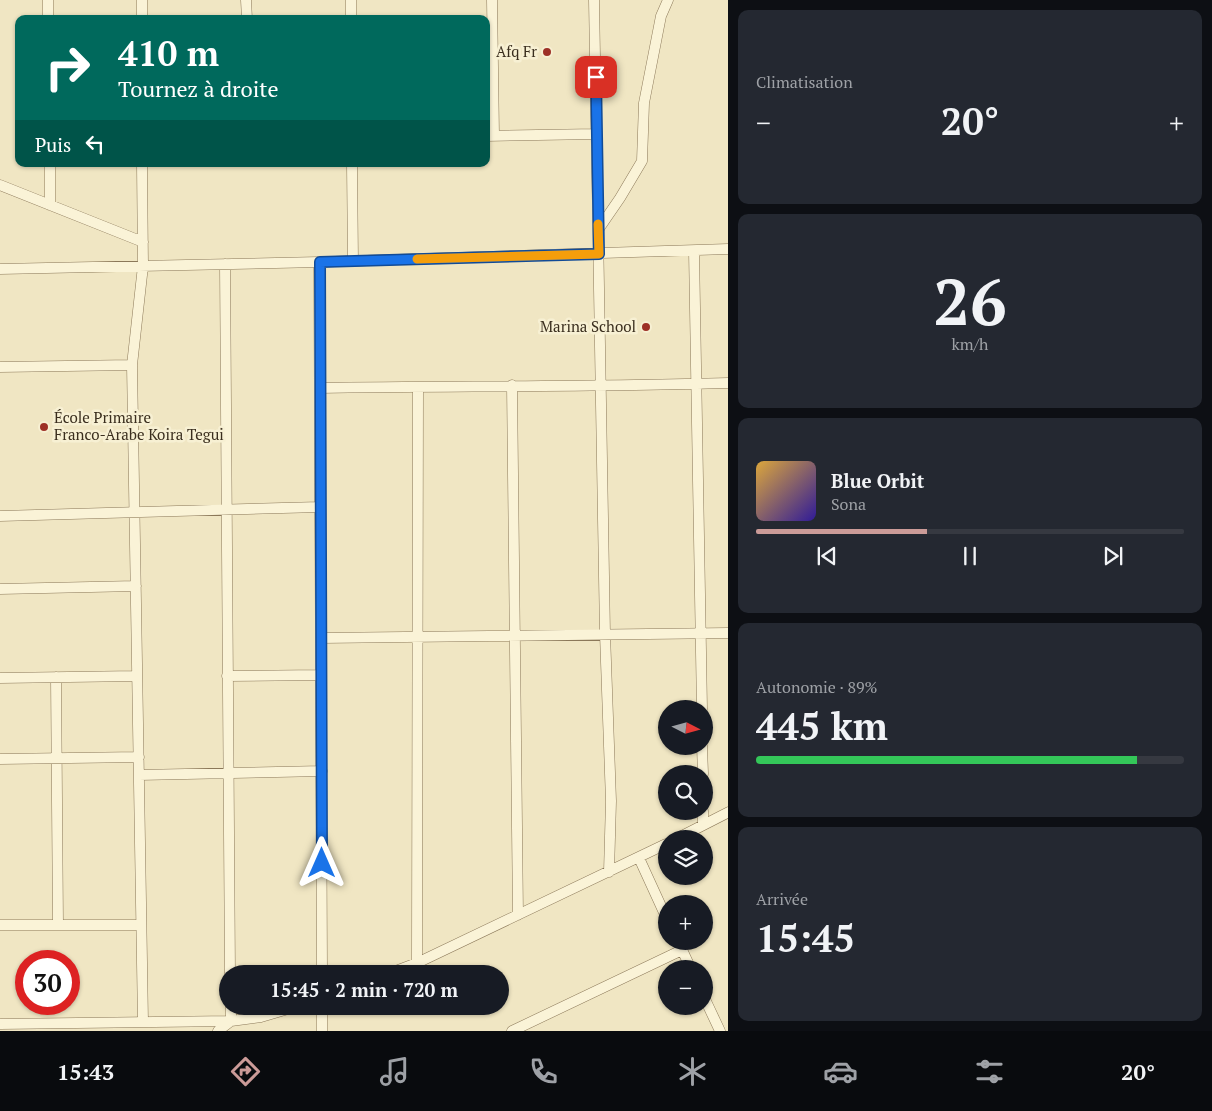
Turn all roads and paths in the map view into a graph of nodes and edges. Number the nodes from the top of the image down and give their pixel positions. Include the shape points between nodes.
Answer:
1 (48, 0) edge
2 (142, 0) edge
3 (246, 0) edge
4 (351, 0) edge
5 (492, 0) edge
6 (594, 0) edge
7 (668, 0) edge
8 (48, 15) edge
9 (142, 15) edge
10 (247, 15) edge
11 (351, 15) edge
12 (596, 134) junction
13 (490, 135) edge
14 (50, 167) edge
15 (142, 167) edge
16 (352, 167) edge
17 (0, 185) edge
18 (50, 205) junction
19 (598, 230) junction
20 (142, 242) junction
21 (728, 249) edge
22 (694, 251) junction
23 (599, 254) junction
24 (353, 261) junction
25 (320, 262) junction
26 (225, 264) junction
27 (143, 266) junction
28 (0, 269) edge
29 (132, 365) junction
30 (0, 367) edge
31 (728, 382) edge
32 (697, 384) junction
33 (512, 385) junction
34 (418, 386) junction
35 (601, 386) junction
36 (320, 388) junction
37 (320, 507) junction
38 (226, 510) junction
39 (134, 512) junction
40 (0, 516) edge
41 (136, 586) junction
42 (0, 589) edge
43 (700, 633) junction
44 (728, 633) edge
45 (605, 634) junction
46 (515, 635) junction
47 (418, 637) junction
48 (321, 638) junction
49 (321, 675) junction
50 (137, 676) junction
51 (227, 676) junction
52 (56, 677) junction
53 (0, 678) edge
54 (702, 700) edge
55 (139, 757) junction
56 (57, 758) junction
57 (0, 759) edge
58 (322, 771) junction
59 (228, 773) junction
60 (139, 775) junction
61 (728, 812) edge
62 (704, 820) edge
63 (704, 825) junction
64 (694, 830) edge
65 (658, 848) edge
66 (639, 858) junction
67 (609, 872) junction
68 (658, 900) edge
69 (518, 915) junction
70 (0, 925) edge
71 (58, 925) junction
72 (141, 925) junction
73 (670, 950) edge
74 (417, 963) junction
75 (230, 965) edge
76 (322, 965) edge
77 (412, 965) edge
78 (231, 1015) edge
79 (268, 1015) edge
80 (322, 1015) edge
81 (712, 1015) edge
82 (231, 1021) junction
83 (143, 1022) junction
84 (0, 1024) edge
85 (218, 1031) edge
86 (322, 1031) edge
87 (512, 1031) edge
88 (720, 1031) edge

1 - 8 street
2 - 9 street
3 - 10 street
4 - 11 street
5 - 13 street
6 - 12 street
7 - 19 street via 661,16 644,103 642,161
12 - 13 street
12 - 19 street
14 - 18 street
15 - 20 street
16 - 24 street
17 - 18 street
18 - 20 street
19 - 23 street
20 - 27 street
21 - 22 street
22 - 23 street
22 - 32 street
23 - 24 street
23 - 35 street
24 - 25 street
25 - 26 street
25 - 36 street
26 - 27 street
26 - 38 street
27 - 28 street
27 - 29 street
29 - 30 street
29 - 39 street
31 - 32 street
32 - 35 street
32 - 43 street
33 - 34 street
33 - 35 street
33 - 46 street
34 - 36 street
34 - 47 street
35 - 45 street
36 - 37 street
37 - 38 street
37 - 48 street
38 - 39 street
38 - 51 street
39 - 40 street
39 - 41 street
41 - 42 street
41 - 50 street
43 - 44 street
43 - 45 street
43 - 54 street
45 - 46 street
45 - 67 street via 611,801
46 - 47 street
46 - 69 street
47 - 48 street
47 - 74 street
48 - 49 street
49 - 51 street
49 - 58 street
50 - 52 street
50 - 55 street
51 - 59 street
52 - 53 street
52 - 56 street
55 - 56 street
55 - 60 street
56 - 57 street
56 - 71 street
58 - 59 street
58 - 76 street
59 - 60 street
59 - 75 street
60 - 72 street
61 - 63 street
62 - 63 street
63 - 64 street
65 - 66 street
66 - 67 street
66 - 68 street
67 - 69 street
69 - 74 street
70 - 71 street
71 - 72 street
72 - 83 street
73 - 87 street
74 - 77 street
78 - 82 street
79 - 82 street
80 - 86 street
81 - 88 street
82 - 83 street
82 - 85 street
83 - 84 street

